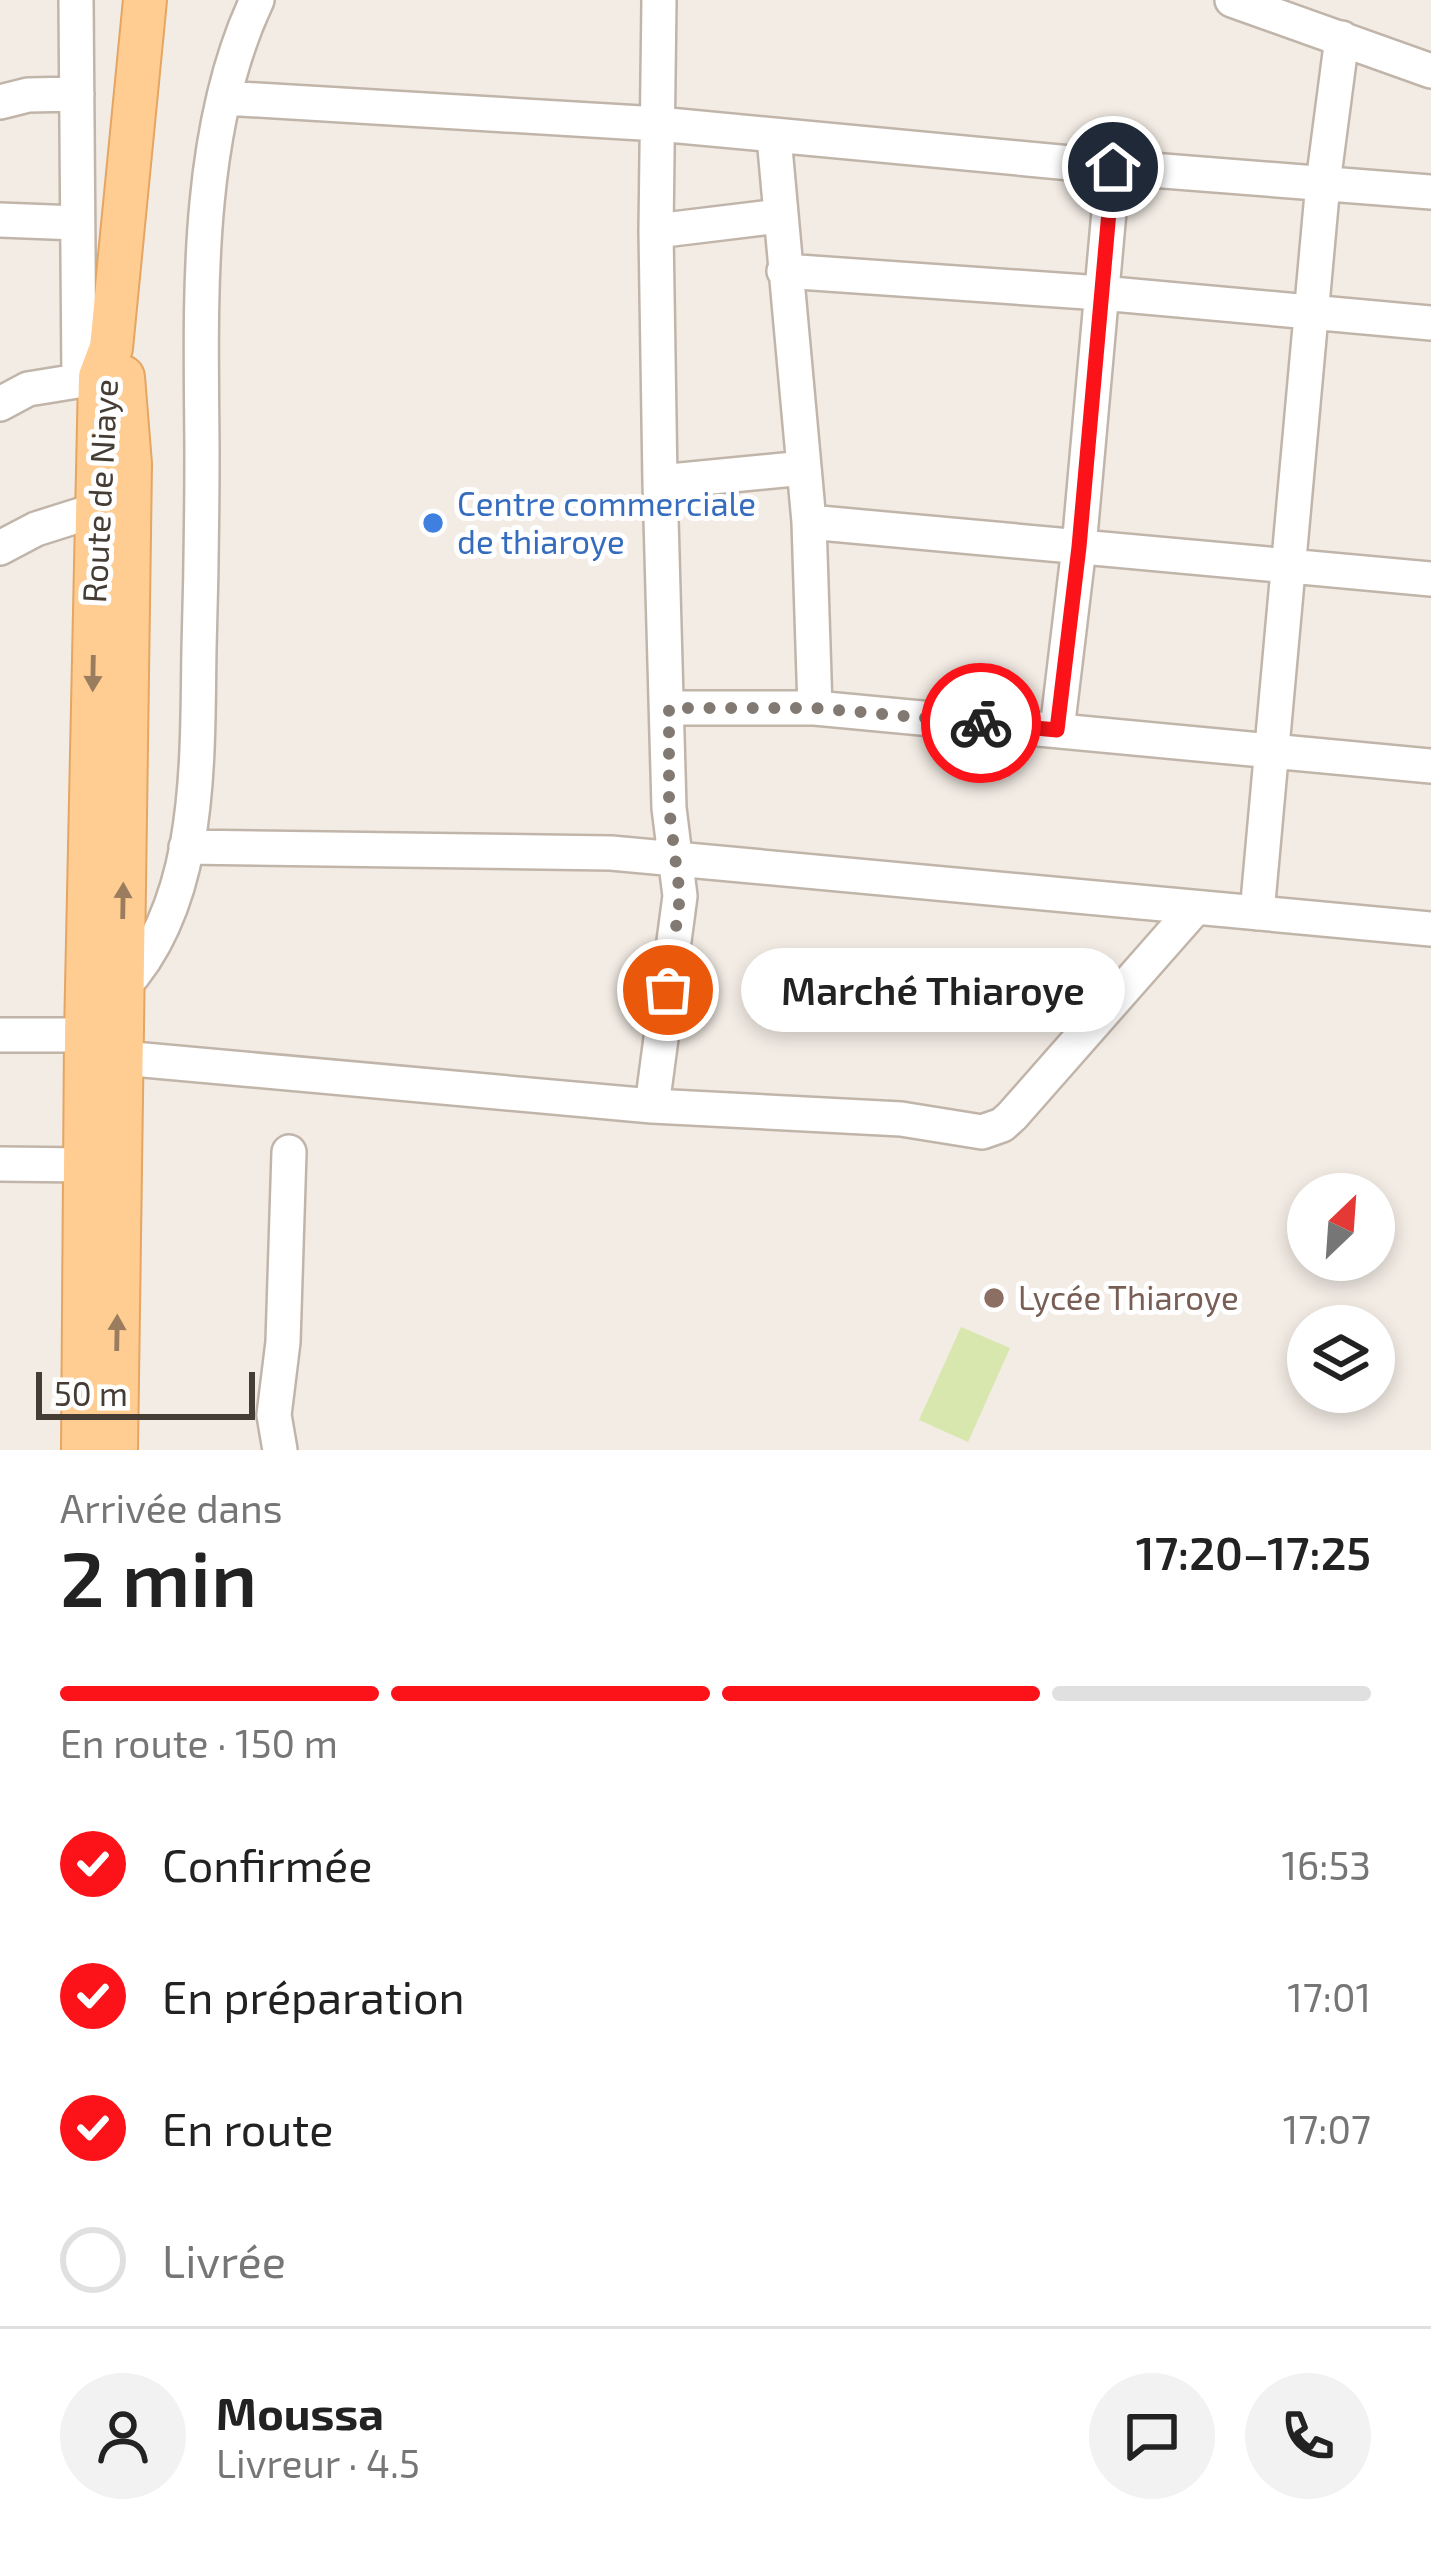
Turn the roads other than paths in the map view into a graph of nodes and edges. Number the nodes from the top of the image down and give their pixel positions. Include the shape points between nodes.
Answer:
1 (76, 0) edge
2 (146, 0) edge
3 (256, 0) edge
4 (659, 0) edge
5 (1232, 0) edge
6 (1342, 38) junction
7 (1431, 71) edge
8 (77, 94) junction
9 (224, 98) junction
10 (0, 102) edge
11 (658, 124) junction
12 (774, 136) junction
13 (1113, 167) junction
14 (1324, 183) junction
15 (1431, 191) edge
16 (779, 215) junction
17 (0, 220) edge
18 (77, 223) junction
19 (656, 231) junction
20 (784, 271) junction
21 (1101, 293) junction
22 (1312, 312) junction
23 (1431, 323) edge
24 (97, 369) junction
25 (0, 404) edge
26 (804, 468) junction
27 (660, 482) junction
28 (96, 510) junction
29 (809, 522) junction
30 (1079, 547) junction
31 (0, 548) edge
32 (1290, 566) junction
33 (1431, 579) edge
34 (669, 708) junction
35 (815, 708) junction
36 (1057, 730) junction
37 (1270, 750) junction
38 (1431, 766) edge
39 (185, 847) junction
40 (675, 860) junction
41 (1195, 908) junction
42 (1257, 913) junction
43 (1431, 929) edge
44 (122, 988) junction
45 (0, 1035) edge
46 (98, 1050) junction
47 (652, 1106) junction
48 (97, 1142) junction
49 (289, 1152) dead end
50 (0, 1164) edge
51 (103, 1207) junction
52 (83, 1450) edge
53 (116, 1450) edge
54 (280, 1450) edge

1 - 8 street
2 - 24 main road
3 - 9 street
4 - 11 street
5 - 6 street
6 - 7 street
6 - 14 street
8 - 10 street
8 - 18 street
9 - 11 street
9 - 39 street via 202,302 197,769
11 - 12 street
11 - 19 street
12 - 13 street
12 - 16 street
13 - 14 street
13 - 21 street
14 - 15 street
14 - 22 street
16 - 19 street
16 - 20 street
17 - 18 street
18 - 24 street
19 - 27 street
20 - 21 street
20 - 26 street
21 - 22 street
21 - 30 street
22 - 23 street
22 - 32 street
24 - 25 street
24 - 28 main road, Route de Niaye
44 -> 24 main road, Route de Niaye via 130,464 124,380
26 - 27 street
26 - 29 street
27 - 34 street
28 - 31 street
28 -> 46 main road, Route de Niaye
29 - 30 street
29 - 35 street
30 - 32 street
30 - 36 street
32 - 33 street
32 - 37 street
34 - 35 street
34 - 40 street
35 - 36 street
36 - 37 street
37 - 38 street
37 - 42 street
39 - 40 street
39 - 44 street via 145,963
40 - 41 street
40 - 47 street via 679,913
41 - 42 street
41 - 47 street via 992,1130
42 - 43 street
44 - 46 main road, Route de Niaye
45 - 46 street
46 - 47 street
46 - 48 main road, Route de Niaye
48 - 50 street
48 - 51 main road, Route de Niaye
49 - 54 street via 274,1415
51 - 52 main road, Route de Niaye
53 -> 51 main road, Route de Niaye

